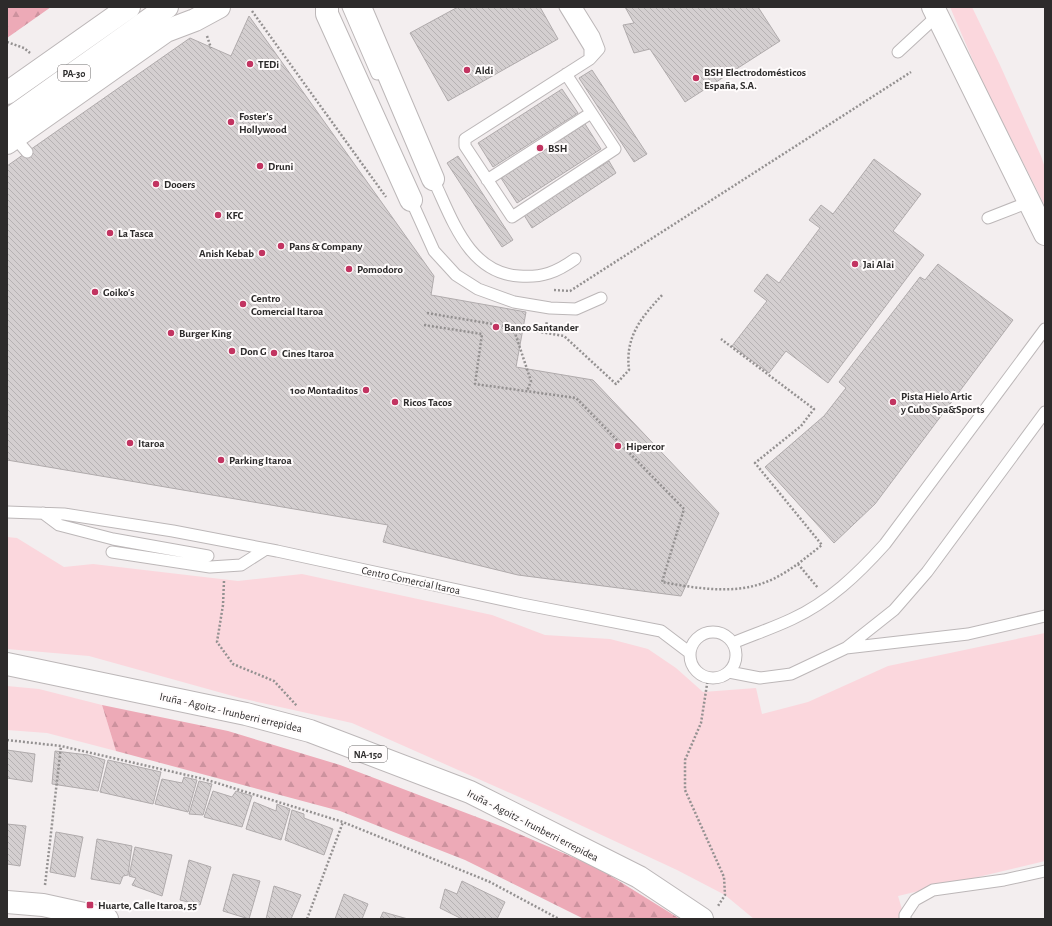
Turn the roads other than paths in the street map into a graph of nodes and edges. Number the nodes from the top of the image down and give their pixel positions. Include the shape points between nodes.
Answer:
1 (129, 7) edge
2 (167, 7) edge
3 (219, 7) edge
4 (327, 7) edge
5 (331, 7) edge
6 (348, 7) edge
7 (360, 7) edge
8 (565, 7) edge
9 (576, 7) edge
10 (935, 11) edge
11 (898, 52) dead end
12 (590, 59) junction
13 (566, 74) junction
14 (7, 93) edge
15 (591, 113) junction
16 (14, 139) edge
17 (420, 171) junction
18 (487, 180) junction
19 (411, 200) joint
20 (1029, 202) junction
21 (988, 218) dead end
22 (1045, 234) edge
23 (575, 259) dead end
24 (601, 298) dead end
25 (1045, 329) edge
26 (1045, 412) edge
27 (7, 512) edge
28 (43, 513) junction
29 (266, 549) junction
30 (112, 552) dead end
31 (208, 556) dead end
32 (1045, 616) edge
33 (732, 643) junction
34 (846, 648) junction
35 (690, 653) junction
36 (7, 664) edge
37 (729, 672) junction
38 (1045, 871) edge
39 (7, 902) edge
40 (709, 913) edge
41 (107, 919) edge
42 (905, 919) edge

1 - 14 main road, PA-30
2 - 16 main road, PA-30
3 - 16 main road via 166,31
4 - 19 main road via 327,14
5 - 17 lane via 335,10
6 - 17 lane
7 - 17 main road
8 - 12 lane via 590,48
9 - 12 lane via 594,36 598,49
10 - 11 lane
10 - 20 main road
12 - 13 lane
13 - 15 lane
13 - 18 lane via 465,139 465,146
15 - 18 lane
15 - 18 lane via 615,150 512,217
17 - 23 lane via 459,234 489,268 507,275 534,277 559,270
19 - 24 lane via 434,251 456,275 478,289 514,302 550,308 576,309
20 - 21 lane
20 - 22 main road
25 - 33 lane via 885,544 858,574 827,598 793,618
26 - 34 lane via 927,572 894,610
27 - 28 lane, Centro Comercial Itaroa
28 - 29 lane, Centro Comercial Itaroa via 87,518
28 - 31 lane via 59,525 113,539
29 - 30 lane via 241,566 210,567
29 - 35 lane, Centro Comercial Itaroa via 661,631
32 - 34 lane via 968,634
33 - 35 lane via 729,637 717,631 704,633 694,641
33 - 37 lane via 736,648 736,661
34 - 37 lane via 791,674 760,678
35 - 37 lane via 695,669 708,678 720,678
36 - 40 main road, Iruña - Agoitz - Irunberri errepidea / NA-150 via 246,714 310,731 470,792
38 - 42 lane via 1004,880 933,890 915,900
39 - 41 main road via 43,905

